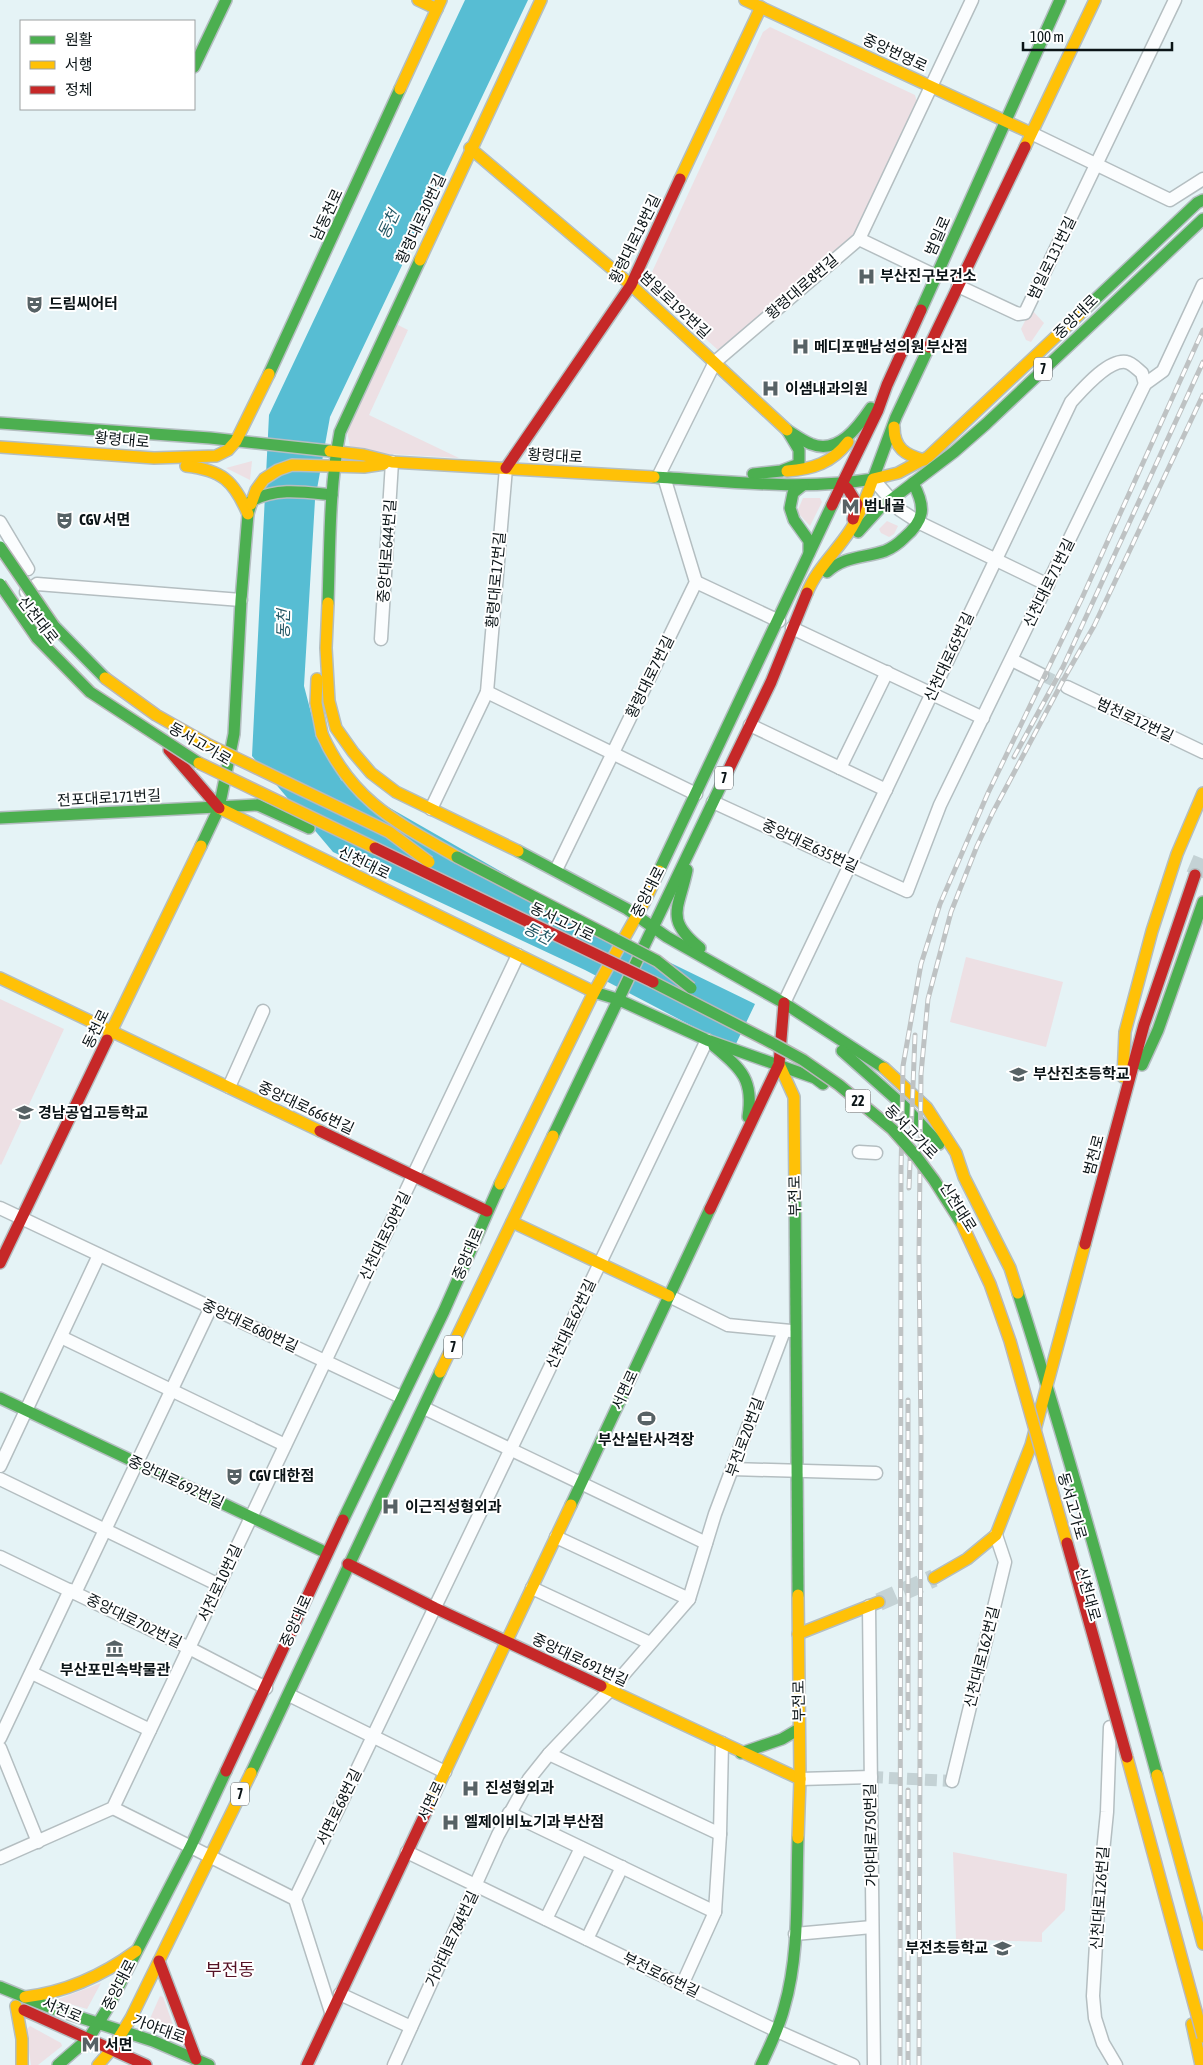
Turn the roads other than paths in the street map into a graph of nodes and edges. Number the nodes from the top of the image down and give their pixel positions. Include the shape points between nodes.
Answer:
1 (226, 0) edge
2 (418, 0) edge
3 (541, 0) edge
4 (745, 0) edge
5 (972, 0) edge
6 (1060, 0) edge
7 (1095, 0) edge
8 (1175, 0) edge
9 (763, 4) edge
10 (439, 5) edge
11 (195, 65) edge
12 (932, 86) junction
13 (1006, 122) junction
14 (1032, 134) junction
15 (470, 148) junction
16 (1097, 164) junction
17 (1202, 181) edge
18 (1203, 200) edge
19 (1203, 219) edge
20 (859, 239) junction
21 (936, 276) junction
22 (631, 285) junction
23 (1203, 285) edge
24 (958, 286) junction
25 (715, 362) junction
26 (1145, 384) junction
27 (887, 385) junction
28 (0, 415) edge
29 (896, 417) junction
30 (0, 423) edge
31 (41, 427) junction
32 (787, 430) junction
33 (854, 431) junction
34 (236, 442) junction
35 (0, 447) edge
36 (861, 447) junction
37 (47, 449) junction
38 (336, 453) junction
39 (0, 456) edge
40 (154, 458) junction
41 (924, 460) junction
42 (392, 462) junction
43 (334, 467) junction
44 (506, 468) junction
45 (806, 470) junction
46 (781, 471) junction
47 (661, 477) junction
48 (873, 479) junction
49 (725, 481) junction
50 (913, 483) junction
51 (842, 484) junction
52 (803, 485) junction
53 (327, 495) junction
54 (256, 498) junction
55 (890, 500) junction
56 (248, 514) junction
57 (0, 522) edge
58 (920, 523) junction
59 (849, 532) junction
60 (0, 546) edge
61 (809, 553) junction
62 (0, 558) edge
63 (995, 559) junction
64 (835, 563) junction
65 (0, 567) edge
66 (328, 572) junction
67 (696, 582) junction
68 (0, 584) edge
69 (37, 584) junction
70 (1048, 585) junction
71 (24, 593) junction
72 (0, 595) edge
73 (241, 600) junction
74 (803, 605) junction
75 (779, 621) junction
76 (792, 628) junction
77 (381, 639) dead end
78 (1012, 660) junction
79 (51, 669) dead end
80 (886, 672) junction
81 (1042, 675) tunnel mouth
82 (1067, 687) tunnel mouth
83 (487, 692) junction
84 (932, 694) junction
85 (983, 718) junction
86 (750, 725) junction
87 (1203, 752) edge
88 (613, 754) junction
89 (199, 763) junction
90 (840, 768) junction
91 (226, 770) junction
92 (886, 790) junction
93 (1203, 793) edge
94 (696, 794) junction
95 (713, 802) junction
96 (258, 804) junction
97 (219, 808) junction
98 (431, 809) junction
99 (0, 818) edge
100 (1198, 832) dead end
101 (1177, 854) junction
102 (689, 855) junction
103 (429, 862) junction
104 (850, 864) junction
105 (556, 870) junction
106 (1195, 875) tunnel mouth
107 (908, 891) joint
108 (1203, 902) edge
109 (637, 916) junction
110 (652, 927) junction
111 (518, 955) junction
112 (728, 973) junction
113 (0, 978) edge
114 (594, 992) junction
115 (617, 999) junction
116 (784, 1003) junction
117 (263, 1011) dead end
118 (770, 1028) dead end
119 (112, 1031) junction
120 (707, 1040) junction
121 (797, 1041) dead end
122 (779, 1064) junction
123 (833, 1079) junction
124 (229, 1087) junction
125 (1121, 1110) junction
126 (741, 1144) junction
127 (859, 1152) dead end
128 (876, 1153) dead end
129 (414, 1176) junction
130 (961, 1197) dead end
131 (0, 1208) edge
132 (487, 1211) junction
133 (22, 1218) junction
134 (512, 1222) junction
135 (99, 1255) junction
136 (0, 1263) edge
137 (600, 1264) junction
138 (669, 1296) junction
139 (211, 1307) junction
140 (790, 1331) junction
141 (61, 1337) junction
142 (325, 1361) junction
143 (1047, 1383) junction
144 (172, 1390) junction
145 (401, 1397) junction
146 (0, 1398) edge
147 (424, 1408) junction
148 (26, 1410) junction
149 (285, 1445) junction
150 (1031, 1445) junction
151 (511, 1450) junction
152 (137, 1463) junction
153 (0, 1466) edge
154 (732, 1469) junction
155 (797, 1471) junction
156 (876, 1473) dead end
157 (0, 1479) edge
158 (581, 1484) junction
159 (251, 1517) junction
160 (1075, 1525) dead end
161 (106, 1529) junction
162 (996, 1535) junction
163 (556, 1537) junction
164 (706, 1543) junction
165 (327, 1554) junction
166 (0, 1557) edge
167 (348, 1564) junction
168 (934, 1578) tunnel mouth
169 (219, 1585) junction
170 (532, 1588) junction
171 (73, 1591) junction
172 (689, 1599) junction
173 (874, 1604) joint
174 (435, 1608) junction
175 (798, 1634) junction
176 (507, 1642) junction
177 (650, 1643) junction
178 (189, 1648) junction
179 (32, 1673) junction
180 (266, 1688) junction
181 (610, 1690) junction
182 (289, 1695) junction
183 (1125, 1703) dead end
184 (1110, 1727) junction
185 (799, 1729) junction
186 (150, 1730) junction
187 (1, 1734) edge
188 (373, 1737) junction
189 (722, 1743) junction
190 (0, 1748) edge
191 (741, 1752) junction
192 (549, 1754) junction
193 (445, 1772) junction
194 (871, 1777) junction
195 (800, 1779) junction
196 (952, 1781) dead end
197 (113, 1808) junction
198 (509, 1813) junction
199 (720, 1834) junction
200 (38, 1842) junction
201 (191, 1846) junction
202 (581, 1848) junction
203 (407, 1852) junction
204 (210, 1856) junction
205 (0, 1858) edge
206 (619, 1866) junction
207 (476, 1885) junction
208 (295, 1899) junction
209 (715, 1912) junction
210 (546, 1919) junction
211 (872, 1927) junction
212 (795, 1934) junction
213 (587, 1939) junction
214 (1198, 1945) edge
215 (136, 1951) junction
216 (159, 1961) junction
217 (682, 1985) junction
218 (0, 1987) edge
219 (340, 1994) junction
220 (0, 1999) edge
221 (19, 2002) junction
222 (332, 2012) junction
223 (97, 2024) junction
224 (412, 2027) junction
225 (777, 2031) junction
226 (123, 2032) junction
227 (1203, 2037) edge
228 (89, 2038) junction
229 (112, 2049) junction
230 (196, 2059) junction
231 (849, 2064) edge
232 (22, 2065) edge
233 (58, 2065) edge
234 (98, 2065) edge
235 (114, 2065) edge
236 (146, 2065) edge
237 (209, 2065) edge
238 (307, 2065) edge
239 (394, 2065) edge
240 (761, 2065) edge
241 (874, 2065) edge
242 (1116, 2065) edge
243 (1200, 2065) edge

1 - 11 main road
2 - 10 main road
3 - 15 main road, 황령대로30번길
4 - 9 main road, 중앙번영로
5 - 12 street, 황령대로8번길
6 - 13 main road, 범일로
7 - 14 main road
8 - 16 street, 범일로131번길
9 - 12 main road, 중앙번영로
9 - 22 main road, 황령대로18번길
10 - 34 main road, 남동천로
12 - 13 main road, 중앙번영로
12 - 20 street, 황령대로8번길
13 - 14 main road, 중앙번영로
13 - 21 main road, 범일로
14 - 16 street
14 - 24 main road
15 - 22 main road, 범일로192번길
15 - 38 main road, 황령대로30번길 via 346,416
16 - 17 street via 1170,200
16 - 24 street, 범일로131번길 via 1025,313 1018,314
18 - 41 main road, 중앙대로 / 7
19 - 50 main road, 중앙대로 / 7 via 945,459
20 - 21 street
20 - 25 street, 황령대로8번길
21 - 27 main road, 범일로
22 - 25 main road, 범일로192번길
22 - 44 main road, 황령대로18번길
23 - 26 street, 신천대로71번길 via 1163,371
24 - 29 main road
25 - 32 main road, 범일로192번길
25 - 47 street, 황령대로8번길
26 - 63 street, 신천대로65번길 via 1142,373 1128,362 1116,362 1096,376 1071,402
26 - 70 street, 신천대로71번길
27 - 33 main road
27 - 36 main road, 범일로
28 - 31 main road
29 - 41 main road via 893,437 897,447 904,454
29 - 48 main road
30 - 31 main road, 황령대로
31 - 34 main road, 황령대로
32 - 33 main road via 815,446 827,447 839,443
32 - 46 main road via 801,457 799,464
33 - 45 main road via 835,456 821,466
34 - 38 main road, 황령대로
34 - 40 main road, 황령대로 via 216,456
35 - 37 main road, 황령대로
36 - 45 main road via 846,465 836,469
36 - 51 main road, 범일로
37 - 39 main road
37 - 40 main road, 황령대로
38 - 42 main road, 황령대로
38 - 43 main road
40 - 56 main road via 216,471 236,488
41 - 48 main road, 중앙대로 / 7 via 898,473
42 - 43 main road via 364,467
42 - 44 main road, 황령대로
42 - 77 street, 중앙대로644번길
43 - 53 main road
43 - 54 main road, 동천로 via 292,465 278,470 264,479
44 - 47 main road, 황령대로
44 - 83 street, 황령대로17번길
45 - 46 main road
46 - 49 main road via 737,476
47 - 49 main road, 황령대로
47 - 67 street
48 - 51 main road, 황령대로
48 - 55 street
48 - 59 main road, 중앙대로 / 7
49 - 52 main road, 황령대로
50 - 55 main road, 중앙대로
50 - 58 main road via 921,496
51 - 52 main road, 황령대로
51 - 59 main road, 중앙대로 / 7 via 857,504
51 - 61 main road, 중앙대로 / 7
52 - 61 main road via 793,493 790,508 794,520 809,541
53 - 54 main road via 277,491
53 - 66 main road
54 - 56 main road, 동천로
55 - 58 street
55 - 64 main road, 중앙대로 via 867,521
56 - 73 main road, 동천로
57 - 69 street
58 - 63 street
58 - 64 main road via 889,549
59 - 74 main road, 중앙대로 / 7 via 811,582
60 - 103 main road, bridge via 54,626 105,678 156,715 209,745 389,832
61 - 75 main road, 중앙대로 / 7
62 - 71 main road, 신천대로
63 - 70 street
63 - 84 street, 신천대로65번길
64 - 74 main road, 중앙대로
65 - 103 main road, 동서고가로, bridge via 45,632 97,686 203,754
66 - 98 main road, 신천대로 via 326,648 329,701 336,728 371,773 396,792
66 - 103 main road, 동서고가로, bridge via 321,609 316,703 322,734 335,762 350,782 374,805 457,857 658,961 695,990
67 - 75 street
67 - 88 street, 황령대로7번길
68 - 89 main road, 동서고가로 / 22, bridge via 37,638 90,692
69 - 71 street
69 - 73 street
70 - 78 street, 신천대로71번길
71 - 91 main road, 신천대로 via 49,629 101,682 208,750
72 - 97 main road, 신천대로 via 32,640 89,697 170,751
73 - 91 main road, 동천로 via 234,734
74 - 76 main road, 중앙대로 / 7
75 - 94 main road, 중앙대로 / 7
76 - 80 street
76 - 86 main road, 중앙대로 / 7
78 - 81 street
78 - 85 street, 신천대로71번길
79 - 89 main road, bridge via 84,700 162,751
80 - 84 street
80 - 90 street
82 - 87 street, 범천로12번길
83 - 88 street
83 - 98 street, 황령대로17번길
84 - 85 street
84 - 92 street, 신천대로65번길
85 - 107 street, 신천대로71번길 via 940,805
86 - 90 street
86 - 95 main road, 중앙대로 / 7
88 - 94 street
88 - 105 street, 황령대로7번길
89 - 123 main road, 동서고가로 / 22, bridge via 710,1010 790,1052
90 - 92 street
91 - 96 main road, 신천대로
91 - 97 main road, 동천로
92 - 104 street, 신천대로65번길
93 - 101 main road
94 - 109 main road, 중앙대로 / 7
95 - 102 main road, 중앙대로 / 7
95 - 104 street, 중앙대로635번길
96 - 97 main road, 전포대로171번길
96 - 123 main road, bridge
97 - 99 main road, 전포대로171번길
97 - 111 main road, 신천대로
97 - 119 main road, 동천로
98 - 105 main road, 신천대로
100 - 101 main road via 1184,840
101 - 125 main road via 1125,1032
102 - 110 main road, 중앙대로 / 7
102 - 112 main road via 676,918 680,929 718,960
104 - 107 street, 중앙대로635번길
104 - 116 street, 신천대로65번길
105 - 109 main road, 신천대로
106 - 125 main road, 범천로 via 1144,1025
108 - 125 main road via 1158,1030
109 - 110 main road, 신천대로
109 - 114 main road, 중앙대로 / 7, bridge
110 - 112 main road, 신천대로
110 - 115 main road, 중앙대로 / 7, bridge
111 - 114 main road, 신천대로
111 - 129 street, 신천대로50번길
112 - 116 main road, 신천대로
113 - 119 main road, 중앙대로666번길
114 - 115 main road, 신천대로
114 - 132 main road, 중앙대로 / 7
115 - 120 main road, 신천대로
115 - 134 main road, 중앙대로 / 7
116 - 122 main road
116 - 143 main road, 신천대로 via 875,1078 928,1129 964,1177 1010,1268
117 - 124 street
118 - 121 main road
119 - 124 main road, 중앙대로666번길
119 - 133 main road, 동천로
120 - 122 main road, 신천대로
120 - 126 main road, 서면로 via 734,1063 749,1082 751,1103
120 - 137 street, 신천대로62번길
122 - 126 main road, 서면로
122 - 140 main road, 부전로 via 794,1097
122 - 150 main road, 신천대로 via 815,1078 857,1109 914,1167 949,1219 979,1279
123 - 227 main road, 동서고가로 / 22, bridge via 895,1132 923,1164 952,1205 979,1255 995,1294
124 - 129 main road, 중앙대로666번길
125 - 143 main road, 범천로
126 - 138 main road, 서면로
127 - 128 street
129 - 132 main road, 중앙대로666번길
129 - 142 street, 신천대로50번길
130 - 160 main road, 동서고가로 via 977,1222 1002,1275
131 - 133 street, 중앙대로680번길
132 - 145 main road, 중앙대로 / 7 via 444,1311
133 - 135 street, 중앙대로680번길
133 - 136 main road, 동천로
134 - 137 main road
134 - 147 main road, 중앙대로 / 7
135 - 139 street, 중앙대로680번길
135 - 141 street
137 - 138 main road
137 - 151 street, 신천대로62번길
138 - 140 street via 728,1325
138 - 158 main road, 서면로
139 - 142 street, 중앙대로680번길
139 - 144 street
140 - 154 street, 부전로20번길
140 - 155 main road, 부전로
141 - 144 street
141 - 148 street
142 - 145 street, 중앙대로680번길
142 - 149 street, 신천대로50번길
143 - 150 main road, 범천로
143 - 214 main road, 신천대로 via 1107,1589
144 - 149 street
144 - 152 street
145 - 165 main road, 중앙대로 / 7
146 - 148 main road, 중앙대로692번길
147 - 151 street
147 - 167 main road, 중앙대로 / 7
148 - 152 main road, 중앙대로692번길
148 - 153 street
149 - 159 street, 신천대로50번길
150 - 162 main road, 범천로
150 - 184 main road, 신천대로
151 - 158 street
151 - 174 street, 신천대로62번길
152 - 159 main road, 중앙대로692번길
152 - 161 street
154 - 155 street
154 - 164 street, 부전로20번길
155 - 156 street
155 - 175 main road, 부전로
157 - 161 street
158 - 163 main road, 서면로
158 - 164 street
159 - 165 main road, 중앙대로692번길
159 - 169 street, 서전로10번길
161 - 169 street
161 - 171 street
162 - 168 main road via 967,1559
162 - 196 street, 신천대로162번길 via 1005,1562
163 - 170 main road, 서면로
163 - 172 street
164 - 172 street, 부전로20번길
165 - 180 main road, 중앙대로 / 7
166 - 171 street, 중앙대로702번길
167 - 174 main road, 중앙대로691번길
167 - 182 main road, 중앙대로 / 7
169 - 178 street, 서전로10번길
170 - 176 main road, 서면로
170 - 177 street
171 - 178 street, 중앙대로702번길
171 - 179 street
172 - 177 street, 부전로20번길
173 - 175 main road
173 - 194 street, 가야대로750번길
174 - 176 main road, 중앙대로691번길
174 - 188 street, 서면로68번길
175 - 185 main road, 부전로
176 - 181 main road, 중앙대로691번길
176 - 193 main road, 서면로
177 - 181 street, 부전로20번길
178 - 180 street, 중앙대로702번길
178 - 186 street, 서전로10번길
179 - 186 street
179 - 187 street
180 - 201 main road, 중앙대로 / 7
181 - 189 main road, 중앙대로691번길
181 - 192 street, 가야대로784번길
182 - 188 street
182 - 204 main road, 중앙대로 / 7
183 - 214 main road
184 - 242 street, 신천대로126번길 via 1093,1996 1095,2018 1103,2043
184 - 243 main road, 신천대로 via 1195,2032
185 - 191 main road via 782,1739
185 - 195 main road, 부전로
186 - 197 street, 서전로10번길
188 - 193 street
188 - 208 street, 서면로68번길
189 - 191 main road, 중앙대로691번길
189 - 199 street
190 - 200 street
191 - 195 main road, 중앙대로691번길
192 - 198 street, 가야대로784번길 via 529,1778
192 - 199 street
193 - 203 main road, 서면로
194 - 195 street
194 - 211 street, 가야대로750번길
195 - 212 main road, 부전로
197 - 200 street
197 - 201 street
198 - 202 street
198 - 207 street, 가야대로784번길
199 - 209 street
200 - 205 street
201 - 204 street
201 - 215 main road, 중앙대로 / 7
202 - 206 street
202 - 210 street
203 - 207 street, 부전로66번길
203 - 219 main road, 서면로
204 - 208 street
204 - 216 main road, 중앙대로 / 7
206 - 209 street
206 - 213 street
207 - 210 street, 부전로66번길
207 - 224 street, 가야대로784번길
208 - 222 street
209 - 217 street
210 - 213 street, 부전로66번길
211 - 212 street
211 - 241 street, 가야대로750번길
212 - 225 main road, 부전로 via 785,2006
213 - 217 street, 부전로66번길
215 - 221 main road via 116,1967 46,1995
215 - 223 main road, 중앙대로 / 7
216 - 226 main road, 중앙대로 / 7
216 - 230 main road
217 - 225 street, 부전로66번길
218 - 221 main road, 서전로
219 - 222 main road, 서면로
219 - 224 street
220 - 221 main road, 서전로
221 - 223 main road, 서전로
221 - 228 main road, 서전로
221 - 232 main road
222 - 238 main road, 서면로
223 - 226 main road, 가야대로
223 - 228 main road, 중앙대로 / 7
224 - 239 street, 가야대로784번길
225 - 231 street, 부전로66번길
225 - 240 main road, 부전로
226 - 229 main road, 중앙대로 / 7
226 - 230 main road, 가야대로
228 - 229 main road, 서전로
228 - 233 main road, 중앙대로 / 7
229 - 234 main road, 중앙대로 / 7
229 - 235 main road
229 - 236 main road
230 - 237 main road, 가야대로

